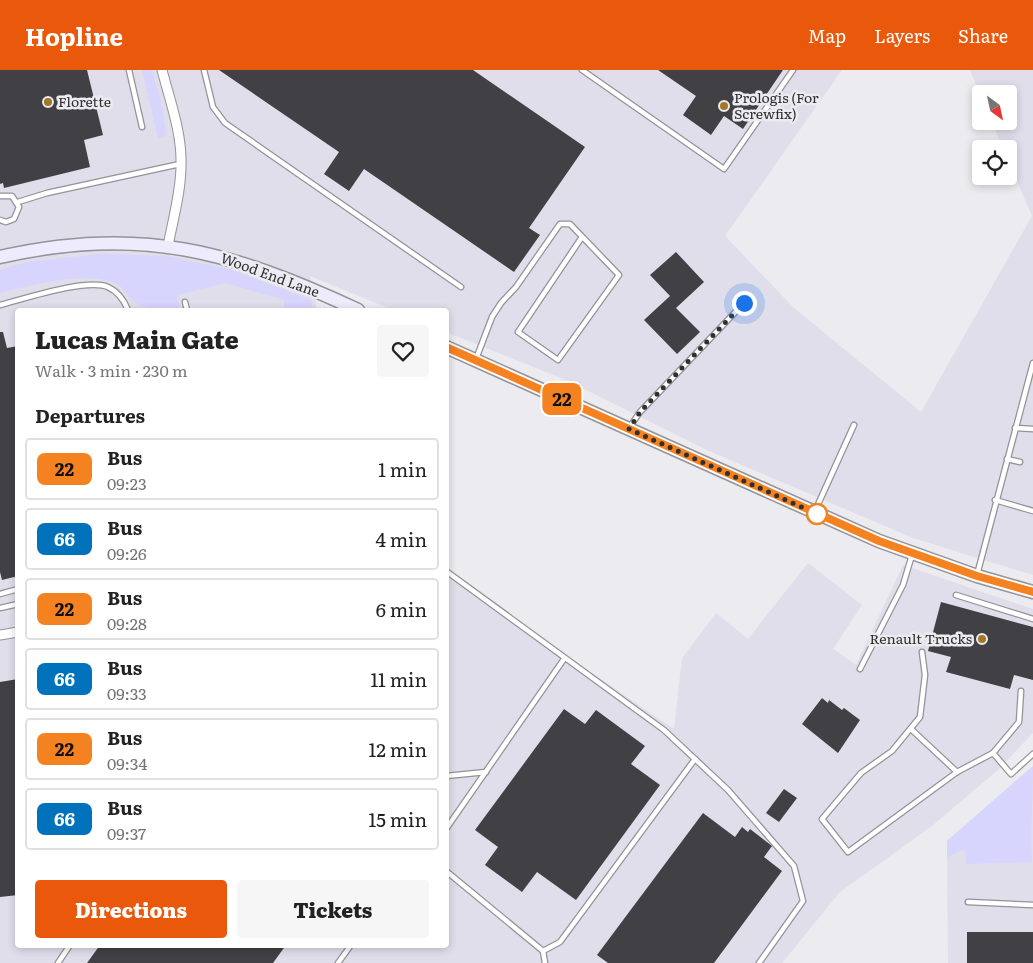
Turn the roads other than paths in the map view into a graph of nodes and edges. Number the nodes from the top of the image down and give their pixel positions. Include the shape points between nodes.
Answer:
1 (129, 70) edge
2 (162, 70) edge
3 (204, 70) edge
4 (582, 70) edge
5 (794, 70) edge
6 (142, 127) dead end
7 (182, 163) junction
8 (0, 196) edge
9 (18, 202) junction
10 (0, 220) edge
11 (582, 238) junction
12 (168, 246) junction
13 (0, 257) edge
14 (461, 287) dead end
15 (185, 302) dead end
16 (744, 303) dead end
17 (0, 306) edge
18 (340, 306) edge
19 (127, 308) edge
20 (186, 308) edge
21 (449, 348) edge
22 (475, 360) junction
23 (1033, 363) edge
24 (854, 425) dead end
25 (1015, 428) junction
26 (629, 429) junction
27 (1033, 429) edge
28 (1007, 459) junction
29 (1020, 462) dead end
30 (995, 500) junction
31 (1033, 511) edge
32 (815, 513) junction
33 (912, 554) junction
34 (449, 573) edge
35 (977, 576) junction
36 (15, 590) edge
37 (1033, 592) edge
38 (0, 594) edge
39 (956, 595) dead end
40 (15, 605) edge
41 (0, 608) edge
42 (1033, 619) edge
43 (15, 632) edge
44 (0, 635) edge
45 (922, 652) dead end
46 (564, 659) junction
47 (860, 669) dead end
48 (1021, 691) dead end
49 (911, 729) junction
50 (993, 753) junction
51 (1033, 754) edge
52 (694, 759) junction
53 (486, 772) junction
54 (957, 772) junction
55 (449, 776) edge
56 (449, 825) edge
57 (449, 873) edge
58 (968, 902) dead end
59 (1033, 905) edge
60 (68, 948) edge
61 (349, 948) edge
62 (544, 950) junction
63 (58, 963) edge
64 (338, 963) edge
65 (545, 963) edge
66 (758, 963) edge

1 - 6 lane
2 - 7 street via 178,129
3 - 14 lane via 213,107 225,123
4 - 5 lane via 724,169
7 - 9 lane
7 - 12 street
8 - 9 lane via 12,196
9 - 10 lane via 19,211 14,218 6,222
11 - 11 lane via 518,332 558,360 619,275
11 - 22 lane via 570,224 560,224 492,317
12 - 13 street, Wood End Lane via 134,243 75,245
12 - 18 street, Wood End Lane via 247,264
15 - 20 lane
16 - 26 lane via 640,412
17 - 19 lane via 79,286 96,285 116,292 124,299
21 - 22 street
22 - 26 street
23 - 25 lane
24 - 32 lane
25 - 27 lane
25 - 28 lane
26 - 32 street
28 - 29 lane
28 - 30 lane
30 - 31 lane
30 - 35 lane
32 - 33 street
33 - 35 street
33 - 47 lane via 903,585
34 - 46 lane
35 - 37 street
36 - 38 lane
39 - 42 lane
40 - 41 lane
43 - 44 street
45 - 49 lane via 925,675 920,718
46 - 52 lane via 664,730
46 - 53 lane
48 - 50 lane via 1019,722
49 - 54 lane
49 - 54 lane via 892,751 861,773 822,819 848,852
50 - 51 lane via 1011,774
50 - 54 lane
52 - 62 lane via 560,942
52 - 66 lane via 728,790 794,866 803,901
53 - 55 lane
53 - 56 lane
57 - 62 lane
58 - 59 lane
60 - 63 lane
61 - 64 lane
62 - 65 lane

